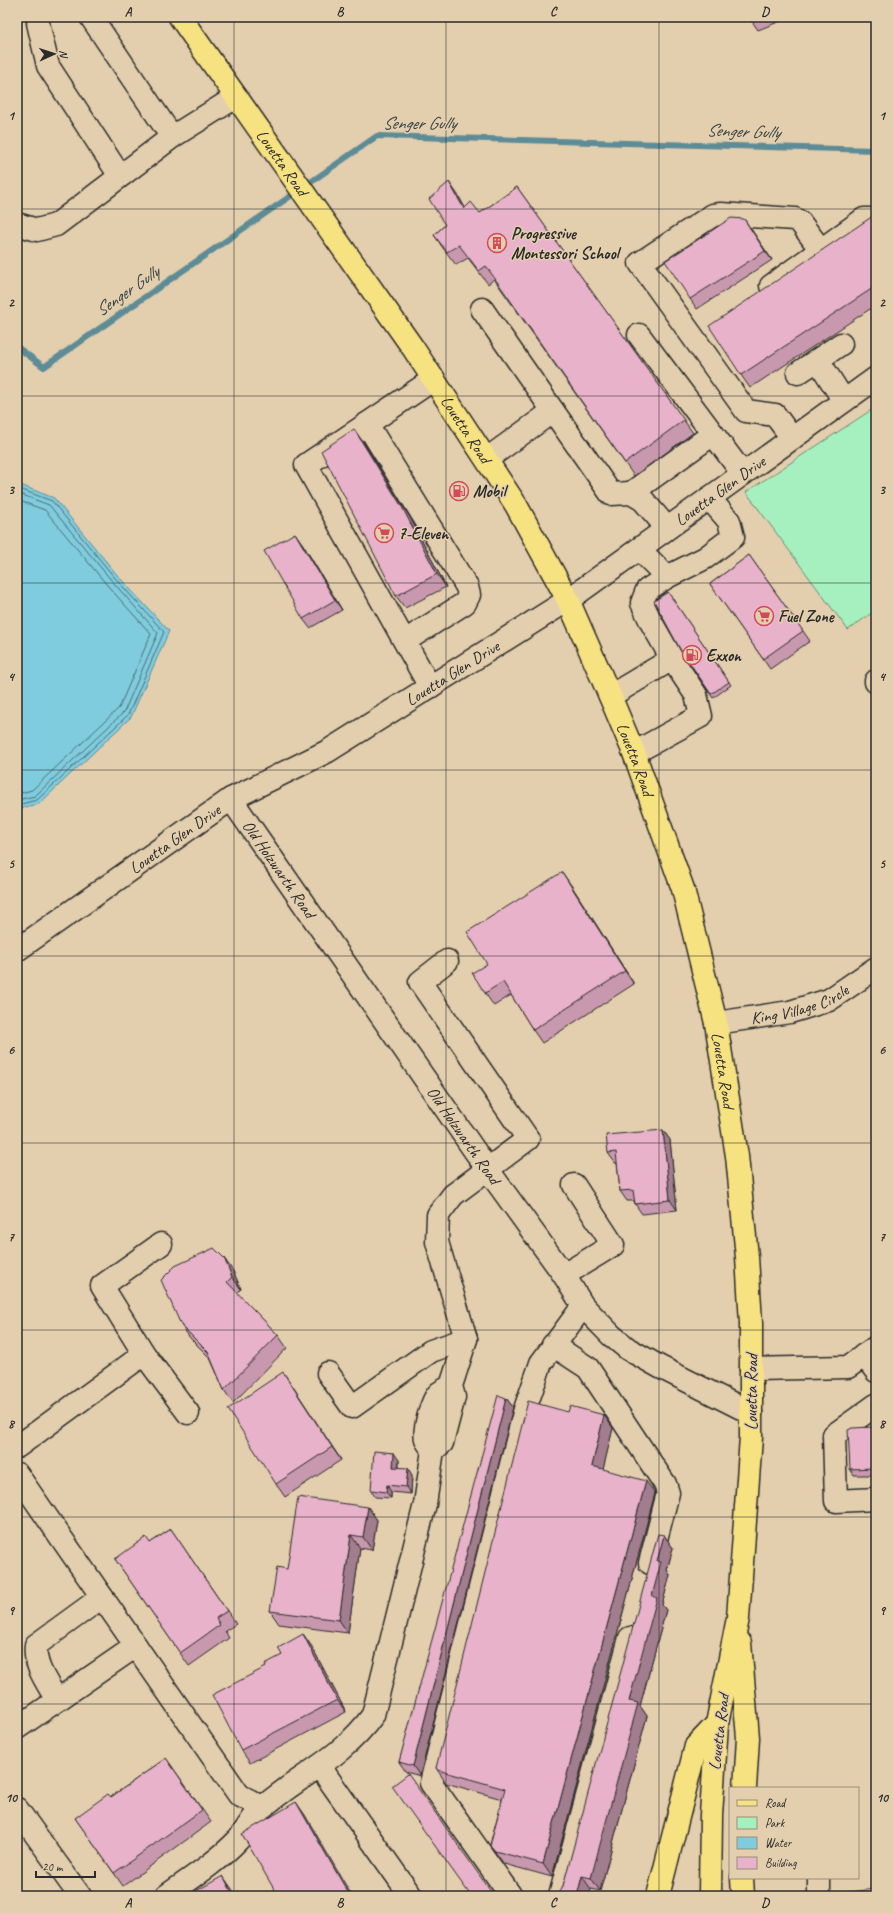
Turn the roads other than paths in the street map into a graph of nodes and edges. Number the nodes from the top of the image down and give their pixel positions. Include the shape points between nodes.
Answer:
1 (90, 17) edge
2 (180, 17) edge
3 (39, 19) edge
4 (236, 97) junction
5 (172, 137) junction
6 (120, 176) junction
7 (876, 219) edge
8 (17, 224) edge
9 (820, 250) junction
10 (758, 295) edge
11 (482, 309) dead end
12 (714, 327) edge
13 (639, 335) dead end
14 (695, 340) junction
15 (841, 344) dead end
16 (818, 360) junction
17 (798, 373) dead end
18 (876, 378) edge
19 (434, 379) junction
20 (844, 401) junction
21 (553, 411) junction
22 (367, 424) junction
23 (713, 434) junction
24 (792, 438) junction
25 (487, 459) junction
26 (743, 474) junction
27 (631, 493) junction
28 (709, 498) junction
29 (667, 528) junction
30 (639, 549) junction
31 (667, 577) junction
32 (568, 600) junction
33 (405, 641) junction
34 (672, 659) junction
35 (430, 687) junction
36 (610, 696) junction
37 (634, 753) junction
38 (231, 799) junction
39 (17, 950) edge
40 (448, 961) dead end
41 (876, 968) edge
42 (716, 1023) junction
43 (488, 1170) junction
44 (574, 1185) dead end
45 (161, 1244) dead end
46 (564, 1275) junction
47 (583, 1306) junction
48 (466, 1340) junction
49 (553, 1345) junction
50 (144, 1354) junction
51 (872, 1358) edge
52 (751, 1369) junction
53 (328, 1373) dead end
54 (876, 1405) edge
55 (188, 1413) dead end
56 (751, 1413) junction
57 (17, 1447) edge
58 (17, 1474) edge
59 (876, 1499) edge
60 (644, 1584) edge
61 (102, 1597) junction
62 (738, 1618) junction
63 (634, 1622) edge
64 (136, 1646) junction
65 (57, 1700) junction
66 (716, 1724) junction
67 (17, 1728) edge
68 (320, 1767) junction
69 (745, 1787) edge
70 (262, 1807) junction
71 (17, 1809) edge
72 (742, 1879) edge
73 (819, 1879) edge
74 (80, 1896) edge
75 (166, 1896) edge
76 (411, 1896) edge
77 (512, 1896) edge
78 (560, 1896) edge
79 (658, 1896) edge
80 (710, 1896) edge
81 (743, 1896) edge
82 (819, 1896) edge

1 - 5 street
2 - 4 main road, Louetta Road
3 - 6 street via 48,66
4 - 5 street
4 - 19 main road, Louetta Road
5 - 6 street
6 - 8 street via 56,225 36,230
7 - 9 street via 864,219
9 - 10 street
9 - 14 street via 800,222 795,219 721,214 713,215 640,263
11 - 21 street
12 - 14 street
13 - 23 street
14 - 24 street via 746,412 775,415
15 - 16 street
16 - 17 street
16 - 20 street
18 - 20 street, Louetta Glen Drive
19 - 22 street
19 - 25 main road, Louetta Road
20 - 24 street, Louetta Glen Drive
21 - 25 street
21 - 27 street via 611,494
22 - 33 street via 306,465
22 - 33 street via 467,587 469,595 465,604
23 - 26 street
23 - 27 street
24 - 26 street, Louetta Glen Drive
25 - 32 main road, Louetta Road via 516,505
26 - 28 street, Louetta Glen Drive
27 - 29 street via 643,500
28 - 29 street, Louetta Glen Drive
28 - 31 street via 729,521 732,537 706,558
29 - 30 street, Louetta Glen Drive
30 - 31 street
30 - 32 street, Louetta Glen Drive
31 - 34 street via 647,590 642,603
32 - 35 street, Louetta Glen Drive
32 - 36 main road, Louetta Road
33 - 35 street
34 - 36 street
34 - 37 street via 696,695 701,716
35 - 38 street, Louetta Glen Drive via 328,751
36 - 37 main road, Louetta Road
37 - 42 main road, Louetta Road via 683,889
38 - 39 street, Louetta Glen Drive
38 - 43 street, Old Holzwarth Road
40 - 43 street via 420,982 528,1139
41 - 42 street, King Village Circle via 829,1000 790,1012
42 - 52 main road, Louetta Road via 737,1156 747,1257
43 - 46 street, Old Holzwarth Road
43 - 48 street via 452,1195 438,1215 437,1242
44 - 46 street via 613,1245
45 - 50 street via 102,1286
46 - 47 street, Old Holzwarth Road
47 - 49 street
47 - 56 street, Old Holzwarth Road via 628,1349
48 - 53 street via 431,1351 352,1407
48 - 68 street via 451,1386 454,1397 442,1444 434,1450 425,1504 374,1715 360,1734
49 - 60 street via 588,1368 665,1484 668,1493
49 - 77 street via 541,1363 525,1409 431,1783
50 - 55 street
50 - 57 street
51 - 52 street via 848,1367
52 - 56 main road, Louetta Road
54 - 59 street via 834,1435 836,1501
56 - 62 main road, Louetta Road
58 - 61 street
61 - 64 street
61 - 65 street via 36,1645 40,1668
62 - 66 main road, Louetta Road
62 - 69 main road, Louetta Road via 748,1738
63 - 78 street
64 - 65 street
64 - 70 street via 239,1795
65 - 67 street
66 - 79 main road via 696,1746
66 - 80 main road, Louetta Road
68 - 70 street
68 - 76 street
70 - 75 street via 238,1840 217,1859
71 - 74 street
72 - 81 main road
73 - 82 street

